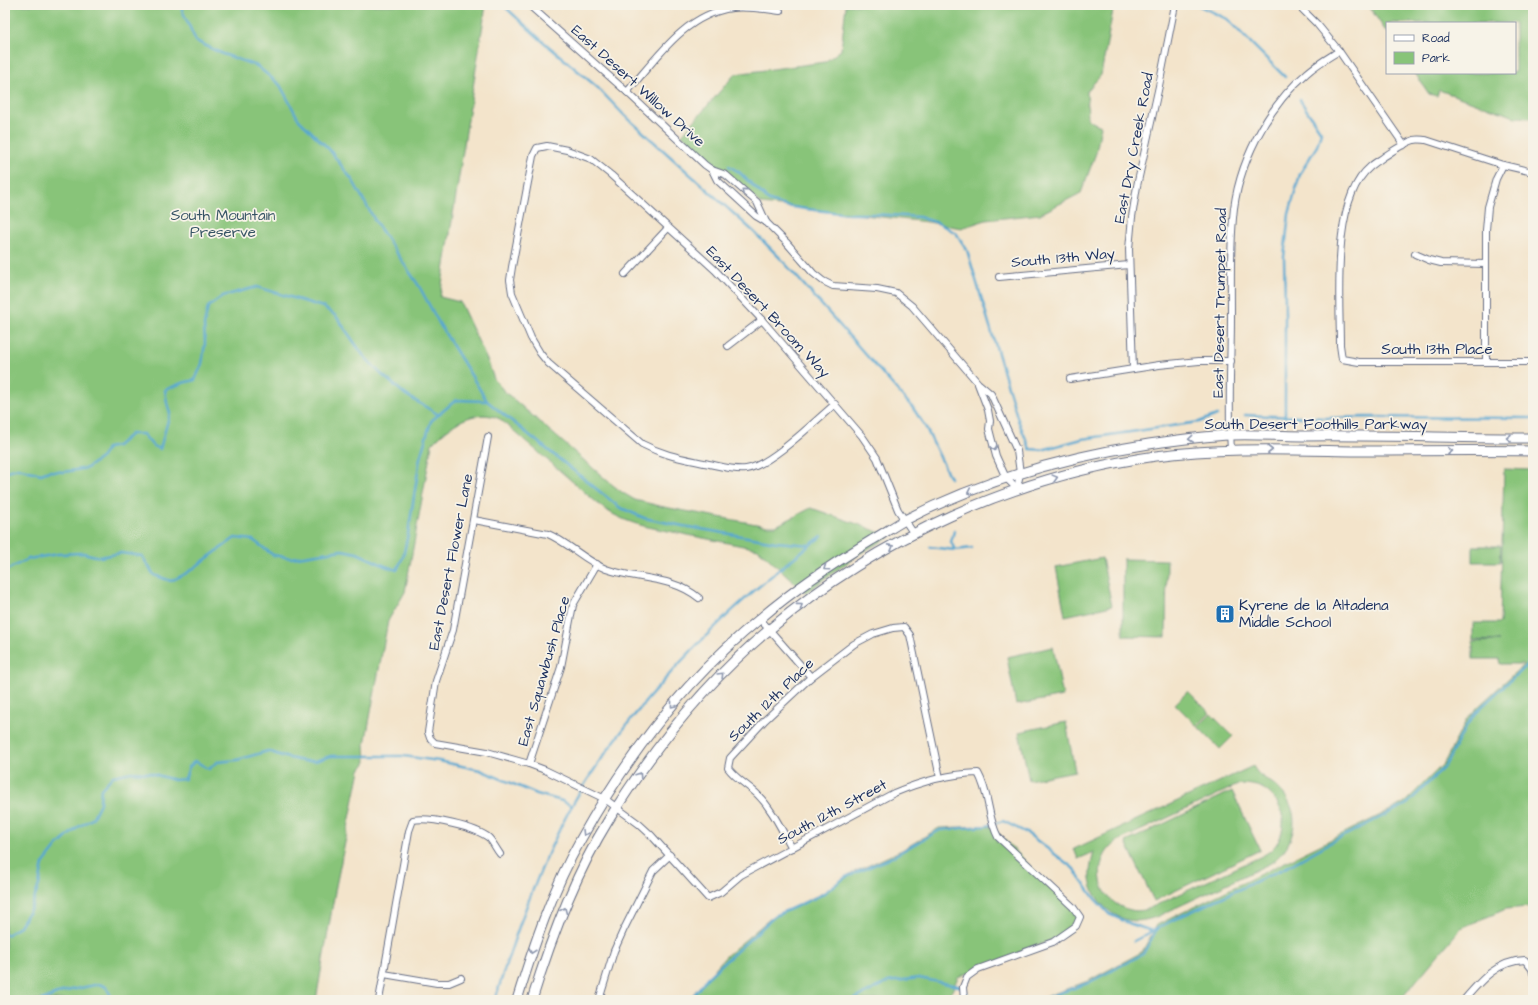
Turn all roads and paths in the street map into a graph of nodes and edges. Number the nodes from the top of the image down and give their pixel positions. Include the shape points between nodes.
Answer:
1 (529, 5) edge
2 (1174, 5) edge
3 (1298, 5) edge
4 (780, 11) dead end
5 (1339, 51) junction
6 (627, 92) junction
7 (1404, 145) junction
8 (1503, 164) junction
9 (712, 170) junction
10 (1533, 172) edge
11 (766, 222) junction
12 (668, 228) junction
13 (1415, 254) dead end
14 (1486, 264) junction
15 (1129, 265) junction
16 (625, 274) dead end
17 (999, 277) dead end
18 (898, 286) dead end
19 (896, 292) junction
20 (762, 320) junction
21 (728, 346) dead end
22 (1231, 361) junction
23 (1486, 362) junction
24 (1533, 362) edge
25 (1133, 369) junction
26 (1070, 379) dead end
27 (978, 383) junction
28 (835, 404) junction
29 (1230, 435) junction
30 (488, 437) dead end
31 (1411, 437) junction
32 (1533, 438) edge
33 (1231, 450) junction
34 (1411, 451) junction
35 (1533, 451) edge
36 (1020, 474) junction
37 (1006, 478) junction
38 (1018, 489) junction
39 (474, 520) junction
40 (904, 521) junction
41 (914, 534) junction
42 (597, 564) junction
43 (699, 598) dead end
44 (759, 618) junction
45 (769, 629) junction
46 (811, 677) junction
47 (529, 764) junction
48 (940, 778) junction
49 (605, 799) junction
50 (617, 808) junction
51 (792, 848) junction
52 (500, 854) dead end
53 (670, 855) junction
54 (538, 934) junction
55 (552, 940) junction
56 (1533, 973) edge
57 (384, 974) junction
58 (460, 978) dead end
59 (601, 999) edge
60 (379, 1000) edge
61 (517, 1000) edge
62 (532, 1000) edge
63 (964, 1000) edge
64 (1464, 1000) edge

1 - 6 street, East Desert Willow Drive
2 - 15 street, East Dry Creek Road via 1137,186
3 - 5 street
4 - 6 street via 732,8 692,23 678,34
5 - 7 street
5 - 22 street, East Desert Trumpet Road via 1306,73 1285,95 1264,125 1243,166 1233,216
6 - 9 street, East Desert Willow Drive
7 - 8 street via 1414,140 1426,140
7 - 23 street, South 13th Place via 1369,167 1349,198 1340,247 1342,359 1359,362
8 - 10 street
8 - 14 street via 1488,207
9 - 11 street, East Desert Willow Drive via 717,180
11 -> 9 street, East Desert Willow Drive via 757,202 726,175
11 - 19 street, East Desert Willow Drive via 823,281 833,286
12 - 16 street
12 - 20 street, East Desert Broom Way via 714,270
12 - 28 street, East Desert Broom Way via 591,159 567,150 547,146 537,148 533,156 510,280 512,293 531,338 548,363 642,444 678,458 746,469 760,465 775,455
13 - 14 street via 1441,263
14 - 23 street
15 - 17 street, South 13th Way
15 - 25 street, East Dry Creek Road
18 - 19 street
19 - 27 street via 912,306
20 - 21 street
20 - 28 street, East Desert Broom Way
22 - 25 street via 1199,361
22 - 29 street, East Desert Trumpet Road
23 - 24 street, South 13th Place
25 - 26 street
27 - 36 street via 991,394 998,407 1017,451
27 -> 37 street via 988,410 989,429 996,456
28 - 40 street, East Desert Broom Way via 877,458
29 - 31 street, South Desert Foothills Parkway
29 - 33 street, East Desert Trumpet Road
29 -> 36 street, South Desert Foothills Parkway via 1151,443 1106,451
30 - 39 street, East Desert Flower Lane
32 -> 31 street, South Desert Foothills Parkway
31 - 34 street
33 -> 34 street, South Desert Foothills Parkway
38 -> 33 street, South Desert Foothills Parkway via 1110,464 1155,456
34 -> 35 street, South Desert Foothills Parkway
36 - 37 street, South Desert Foothills Parkway
36 - 38 street
37 - 38 street
37 -> 40 street, South Desert Foothills Parkway
38 - 41 street, South Desert Foothills Parkway via 969,507
39 - 42 street via 548,534
39 - 47 street, East Desert Flower Lane via 453,630 436,681 428,732 435,743 487,752
40 - 41 street, East Desert Broom Way
40 -> 44 street, South Desert Foothills Parkway via 828,566
45 -> 41 street, South Desert Foothills Parkway via 840,577
42 - 43 street via 616,572 681,586
42 - 47 street, East Squawbush Place via 573,605 561,667
44 - 45 street
44 -> 49 street, South Desert Foothills Parkway via 674,703
45 - 46 street
50 -> 45 street, South Desert Foothills Parkway via 655,752 688,710
46 - 48 street, South 12th Place via 854,644 873,634 904,627 910,635
46 - 51 street, South 12th Place via 765,720 730,758 728,768 759,796
47 - 49 street
48 - 51 street, South 12th Street via 894,793
48 - 63 street, South 12th Street via 978,773 983,782 992,827 998,837 1073,907 1080,917 1076,926 1053,942 972,973 967,977 963,987
49 - 50 street
49 -> 54 street, South Desert Foothills Parkway via 579,841
50 - 53 street via 639,824
55 -> 50 street, South Desert Foothills Parkway via 574,886
51 - 53 street, South 12th Street via 741,876 721,892 708,898
52 - 57 street via 489,838 470,828 422,819 413,820
53 - 59 street via 653,871 623,931 614,951
54 - 55 street
54 -> 61 street, South Desert Foothills Parkway
55 - 62 street, South Desert Foothills Parkway
56 - 64 street via 1525,960 1513,960 1496,968 1480,981
57 - 58 street via 438,983 449,983
57 - 60 street

